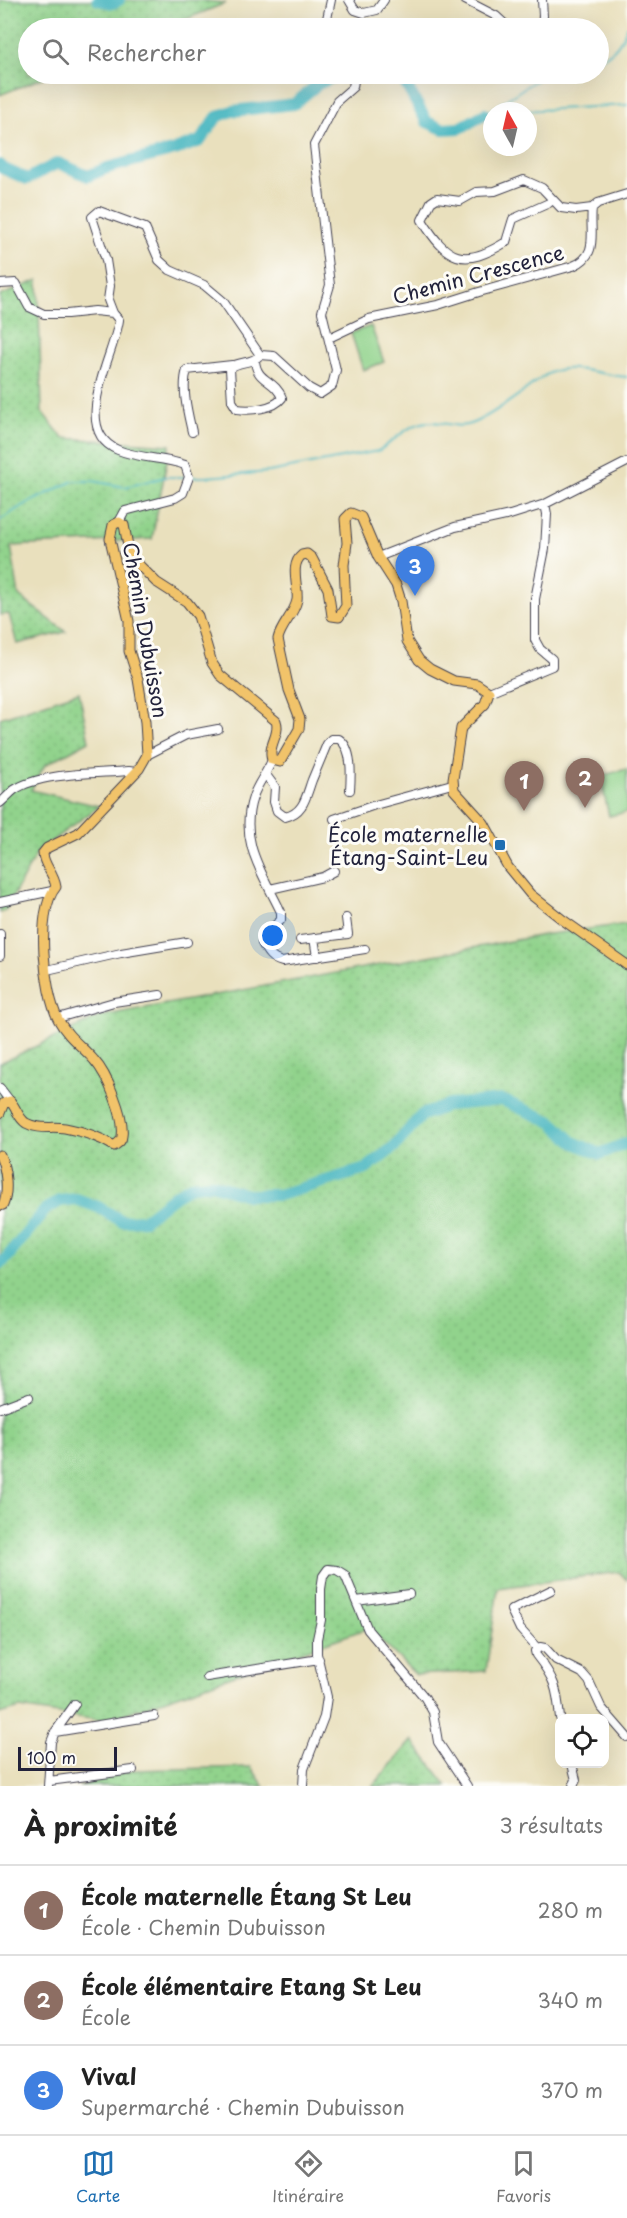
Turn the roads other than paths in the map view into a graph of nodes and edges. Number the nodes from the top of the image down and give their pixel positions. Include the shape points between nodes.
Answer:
1 (331, 0) edge
2 (349, 0) edge
3 (384, 0) edge
4 (465, 0) edge
5 (542, 0) edge
6 (327, 18) edge
7 (498, 18) edge
8 (543, 18) edge
9 (353, 84) edge
10 (627, 194) edge
11 (552, 200) junction
12 (592, 208) junction
13 (0, 284) edge
14 (113, 313) junction
15 (329, 338) junction
16 (258, 358) junction
17 (232, 365) junction
18 (192, 432) dead end
19 (627, 462) edge
20 (545, 504) junction
21 (119, 522) junction
22 (378, 557) junction
23 (489, 692) junction
24 (218, 729) dead end
25 (147, 755) junction
26 (272, 760) junction
27 (136, 772) junction
28 (266, 775) junction
29 (452, 784) junction
30 (350, 790) dead end
31 (0, 803) edge
32 (334, 819) dead end
33 (334, 871) dead end
34 (270, 889) junction
35 (52, 891) junction
36 (0, 902) edge
37 (346, 918) dead end
38 (0, 934) edge
39 (314, 938) junction
40 (300, 940) dead end
41 (187, 942) dead end
42 (365, 949) dead end
43 (0, 956) edge
44 (317, 957) junction
45 (627, 965) edge
46 (47, 970) junction
47 (160, 995) dead end
48 (58, 1018) junction
49 (0, 1088) edge
50 (10, 1101) junction
51 (0, 1113) edge
52 (0, 1155) edge
53 (0, 1206) edge
54 (29, 1397) dead end
55 (0, 1408) edge
56 (551, 1590) dead end
57 (409, 1594) dead end
58 (356, 1601) junction
59 (537, 1648) junction
60 (319, 1659) junction
61 (207, 1677) dead end
62 (75, 1704) dead end
63 (560, 1714) edge
64 (154, 1716) dead end
65 (55, 1732) junction
66 (627, 1737) edge
67 (573, 1768) edge
68 (133, 1770) dead end
69 (49, 1784) edge
70 (303, 1786) edge
71 (466, 1786) edge
72 (573, 1786) edge

1 - 6 street
2 - 3 street via 355,10 364,13 377,10
4 - 7 street
5 - 8 street
9 - 15 street via 337,101 314,145 330,285 322,312
10 - 12 street, Chemin Crescence
11 - 11 street, Chemin Crescence via 513,219 506,242 466,257 450,254 422,220 437,198 460,201 476,192 495,191 524,180 542,188
11 - 12 street, Chemin Crescence via 561,208
12 - 15 street, Chemin Crescence via 589,254 585,261 438,306 369,319
13 - 14 street via 16,284 29,307 44,314
14 - 16 street via 108,300 106,260 92,216 99,211 145,228 159,260 170,270 204,285 223,301
14 - 21 street via 119,320 118,330 98,386 96,417 100,435 116,450 185,465 189,477 183,494 125,511
15 - 16 street via 336,370 332,386 320,394 274,357
16 - 17 street
16 - 17 street via 256,369 278,387 282,398 279,402 237,409 232,400
17 - 18 street via 187,370
19 - 20 street
20 - 22 street via 455,527
20 - 23 street via 545,549 535,599 535,640 552,659 552,666
21 - 25 main road, Chemin Dubuisson via 113,525 110,539 129,621 129,651 138,679
21 - 26 main road, Chemin Dubuisson via 124,525 130,556 156,582 187,602 198,616 212,663 220,675 276,721
22 - 23 main road via 396,585 407,641 419,660 454,681 477,684
22 - 26 main road via 361,517 348,514 346,606 335,618 330,612 328,590 312,558 307,554 298,558 297,599 278,639 300,719 299,729 280,762
23 - 29 main road via 485,704 461,728
24 - 25 street via 186,735
25 - 27 main road
26 - 28 street
27 - 31 street via 69,775 29,783
27 - 35 main road via 78,833 43,853 55,880
28 - 30 street via 275,787 277,811 285,817 293,814 307,797 328,741 339,739 349,759
28 - 34 street via 252,800 248,836
29 - 32 street
29 - 45 main road via 457,795 484,823 508,867 530,894
33 - 34 street
34 - 44 street via 282,916 263,939 270,957 282,962
35 - 36 street
35 - 46 main road via 43,918
37 - 39 street via 348,934
38 - 43 street
39 - 40 street
39 - 44 street
41 - 46 street
42 - 44 street
46 - 48 main road via 49,994
47 - 48 street via 114,1002
48 - 50 main road via 69,1038 95,1061 112,1090 122,1125 120,1143 114,1146 73,1130 26,1123
49 - 50 street
50 - 51 main road via 4,1103
52 - 53 main road via 6,1196
54 - 55 street
56 - 59 street via 511,1610 520,1629
57 - 58 street
58 - 60 street via 345,1575 328,1569 321,1589
58 - 71 street via 368,1630 434,1712 438,1742
59 - 63 street via 536,1655 553,1677
59 - 66 street via 545,1648 556,1660 582,1673 601,1707
60 - 61 street
60 - 70 street via 327,1697 324,1717 304,1769
62 - 65 street
64 - 65 street
65 - 69 street
67 - 72 street
68 - 69 street

